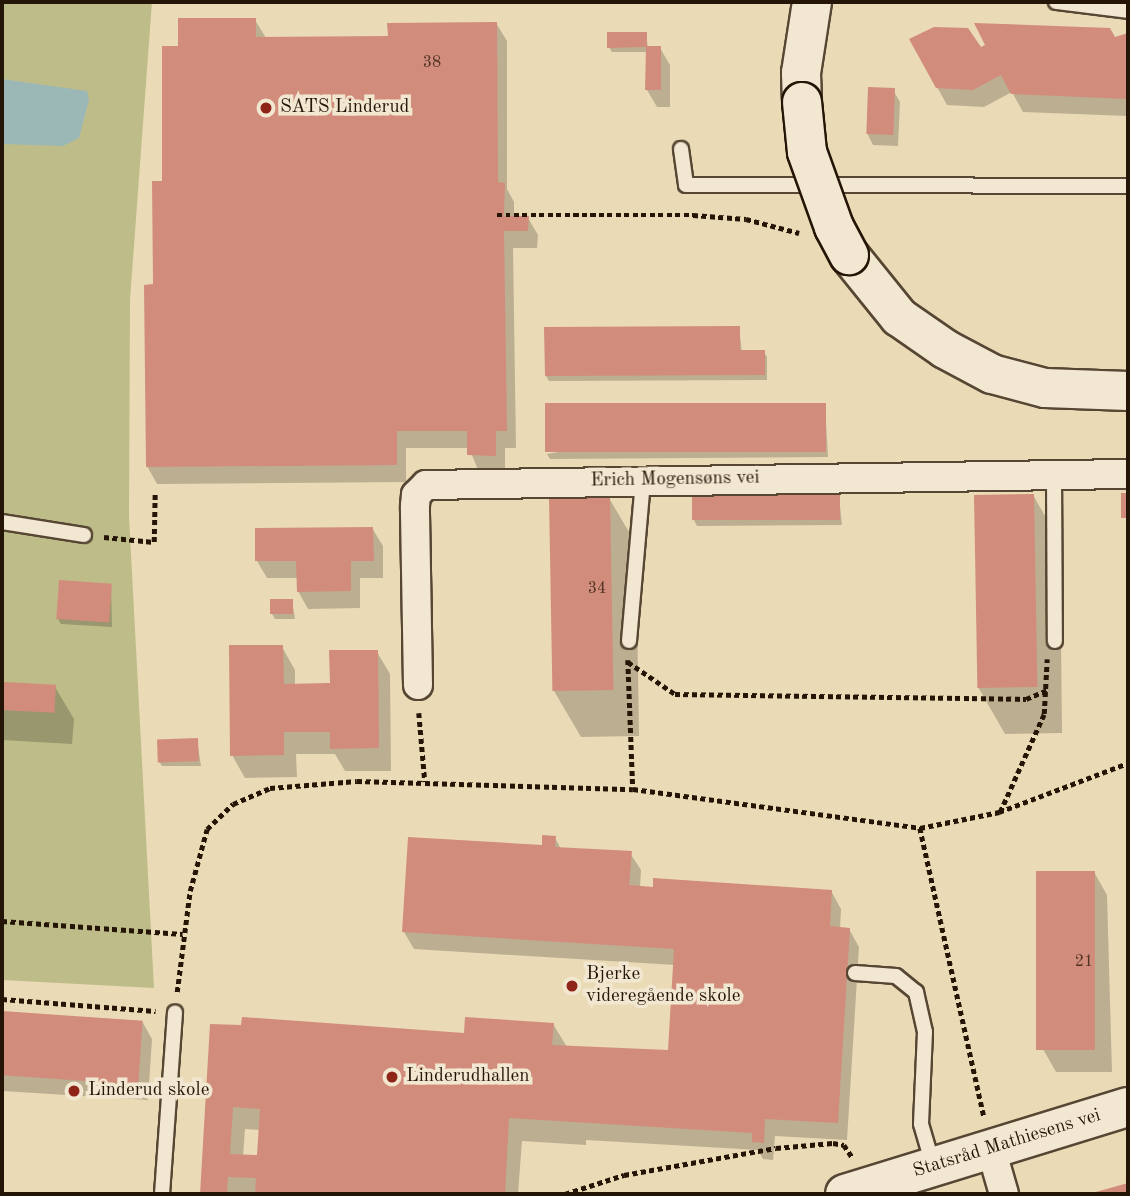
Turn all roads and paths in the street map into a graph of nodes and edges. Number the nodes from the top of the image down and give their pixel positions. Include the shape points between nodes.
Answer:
1 (812, 2) edge
2 (1056, 2) edge
3 (1128, 11) edge
4 (681, 149) dead end
5 (1128, 186) edge
6 (497, 215) dead end
7 (803, 234) dead end
8 (1128, 391) edge
9 (1054, 474) junction
10 (1128, 474) edge
11 (643, 480) junction
12 (155, 492) dead end
13 (2, 522) edge
14 (84, 535) joint
15 (629, 641) joint
16 (1055, 641) joint
17 (628, 662) junction
18 (418, 685) joint
19 (1047, 690) junction
20 (1128, 763) edge
21 (425, 782) junction
22 (634, 789) junction
23 (999, 812) junction
24 (920, 828) junction
25 (2, 921) edge
26 (183, 934) junction
27 (855, 973) dead end
28 (2, 999) edge
29 (176, 1012) junction
30 (1128, 1107) edge
31 (988, 1137) junction
32 (934, 1167) junction
33 (849, 1180) edge
34 (162, 1194) edge
35 (565, 1194) edge
36 (1004, 1194) edge

1 - 8 street, bridge via 801,73 807,152 834,227 849,254 899,317 992,374 1045,388
2 - 3 lane
4 - 5 lane via 686,185
6 - 7 path via 693,215 746,219
9 - 10 street, Erich Mogensøns vei
9 - 11 street, Erich Mogensøns vei
9 - 16 lane
11 - 15 lane
11 - 18 street, Erich Mogensøns vei via 443,484 419,489 415,506
12 - 14 path via 154,542
13 - 14 lane
15 - 17 path
16 - 19 path via 1047,656
17 - 19 path via 675,694 1026,699
17 - 22 path
18 - 21 path
19 - 23 path via 1044,714
20 - 23 path
21 - 22 path
21 - 26 path via 301,783 248,794 207,829 198,850
22 - 24 path
23 - 24 path
24 - 31 path via 980,1082
25 - 26 path
26 - 29 path
27 - 32 lane via 896,976 916,992 925,1032 921,1124
28 - 29 path
29 - 34 lane
30 - 31 street, Statsråd Mathiesens vei
31 - 32 street, Statsråd Mathiesens vei
31 - 36 street
32 - 33 street, Statsråd Mathiesens vei
33 - 35 path via 844,1145 799,1146 624,1175

